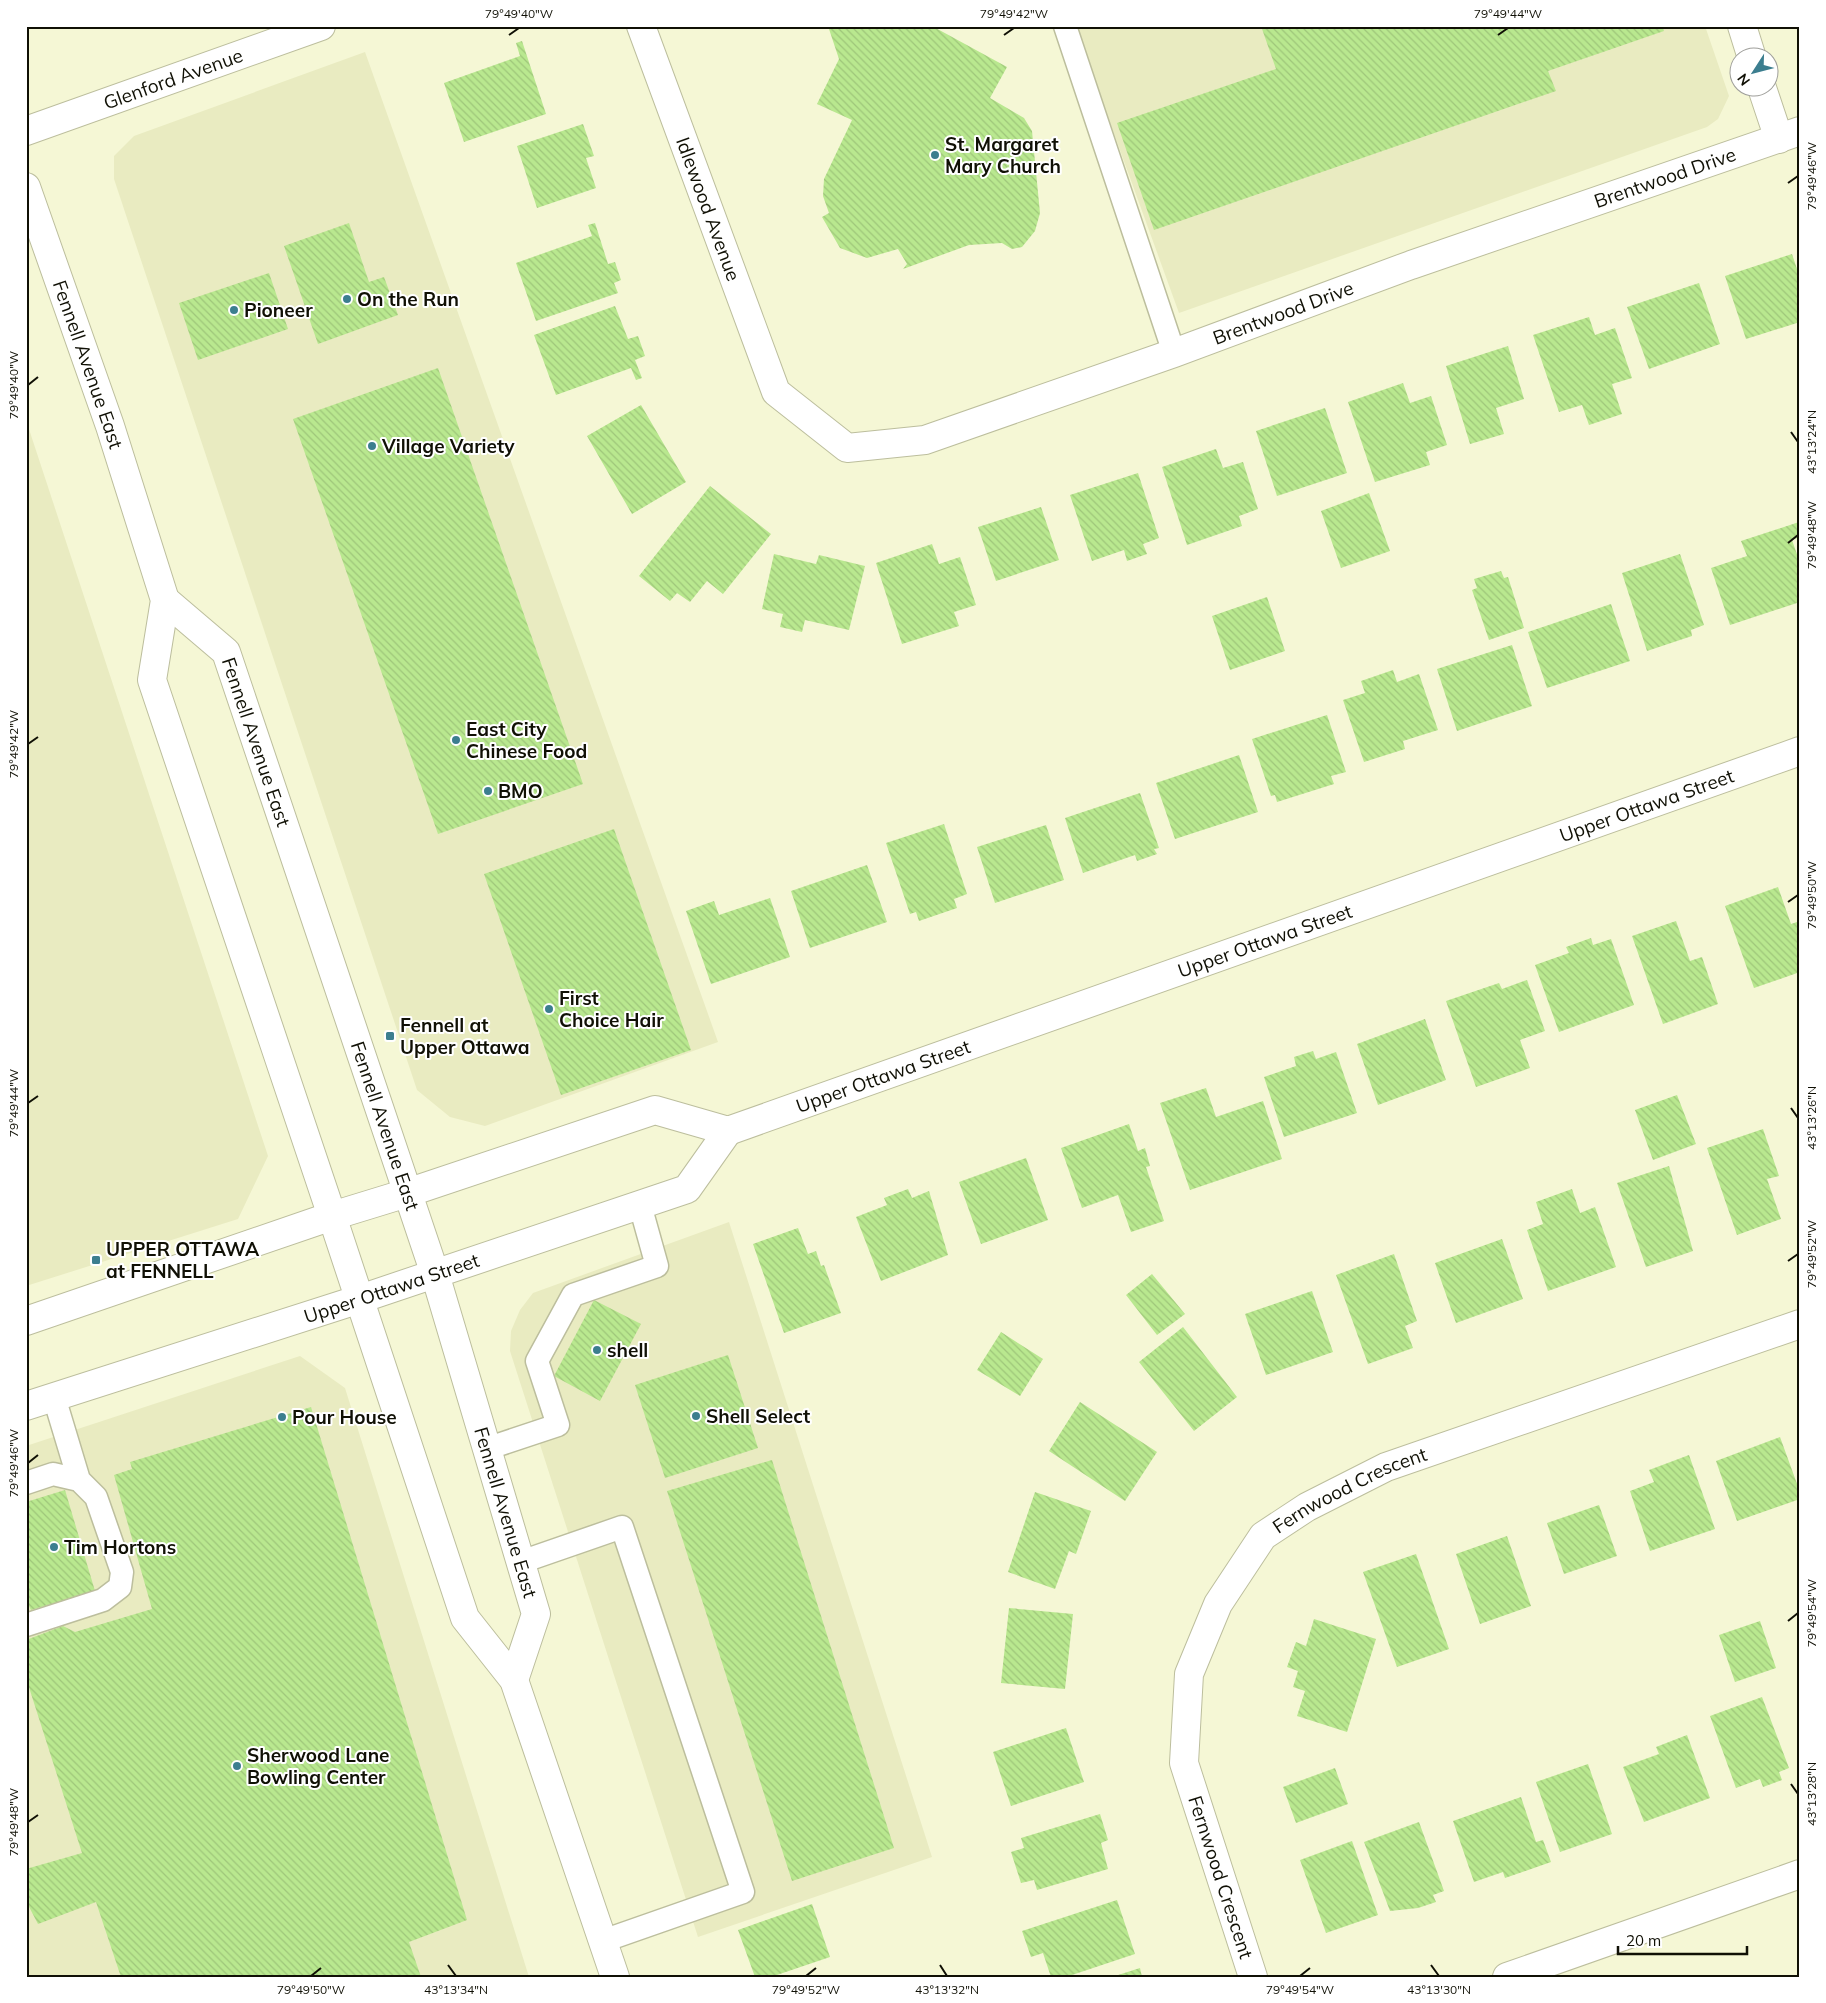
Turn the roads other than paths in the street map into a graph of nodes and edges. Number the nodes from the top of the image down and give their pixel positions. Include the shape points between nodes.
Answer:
1 (321, 26) edge
2 (641, 26) edge
3 (1065, 26) edge
4 (1742, 26) edge
5 (1749, 48) edge
6 (1768, 98) edge
7 (26, 130) edge
8 (1790, 135) edge
9 (26, 187) edge
10 (1174, 353) junction
11 (776, 392) joint
12 (165, 600) junction
13 (1800, 751) edge
14 (728, 1130) junction
15 (407, 1193) junction
16 (640, 1205) junction
17 (332, 1216) junction
18 (435, 1274) junction
19 (360, 1299) junction
20 (26, 1321) edge
21 (1800, 1324) edge
22 (54, 1398) junction
23 (26, 1406) edge
24 (486, 1449) junction
25 (79, 1480) junction
26 (26, 1483) edge
27 (521, 1562) junction
28 (26, 1625) edge
29 (514, 1680) junction
30 (1800, 1874) edge
31 (603, 1941) junction
32 (615, 1977) edge
33 (1253, 1977) edge
34 (1507, 1977) edge

1 - 7 main road, Glenford Avenue
2 - 11 main road, Idlewood Avenue
3 - 10 lane
4 - 5 main road
6 - 8 main road
8 - 10 main road, Brentwood Drive via 1411,264
9 - 12 main road, Fennell Avenue East via 110,426
10 - 11 main road, Brentwood Drive via 925,440 847,448
12 - 15 main road, Fennell Avenue East via 226,652
12 - 17 main road, Fennell Avenue East via 152,680
13 - 14 main road, Upper Ottawa Street
14 - 15 main road via 655,1110
14 - 16 main road, Upper Ottawa Street via 687,1189
15 - 17 main road
15 - 18 main road, Fennell Avenue East
16 - 18 main road, Upper Ottawa Street
16 - 24 lane via 657,1266 574,1295 537,1361 558,1425
17 - 19 main road, Fennell Avenue East
17 - 20 main road
18 - 19 main road, Upper Ottawa Street
18 - 24 main road, Fennell Avenue East
19 - 22 main road, Upper Ottawa Street
19 - 29 main road, Fennell Avenue East via 464,1618
21 - 33 main road, Fernwood Crescent via 1386,1467 1307,1507 1263,1536 1218,1604 1190,1674 1184,1763
22 - 23 main road, Upper Ottawa Street
22 - 25 lane
24 - 27 main road, Fennell Avenue East
25 - 26 lane via 53,1474
25 - 28 lane via 96,1497 122,1572 120,1587 104,1600
27 - 29 main road, Fennell Avenue East via 536,1614
27 - 31 lane via 622,1527 743,1892
29 - 31 main road, Fennell Avenue East
30 - 34 main road
31 - 32 main road, Fennell Avenue East

